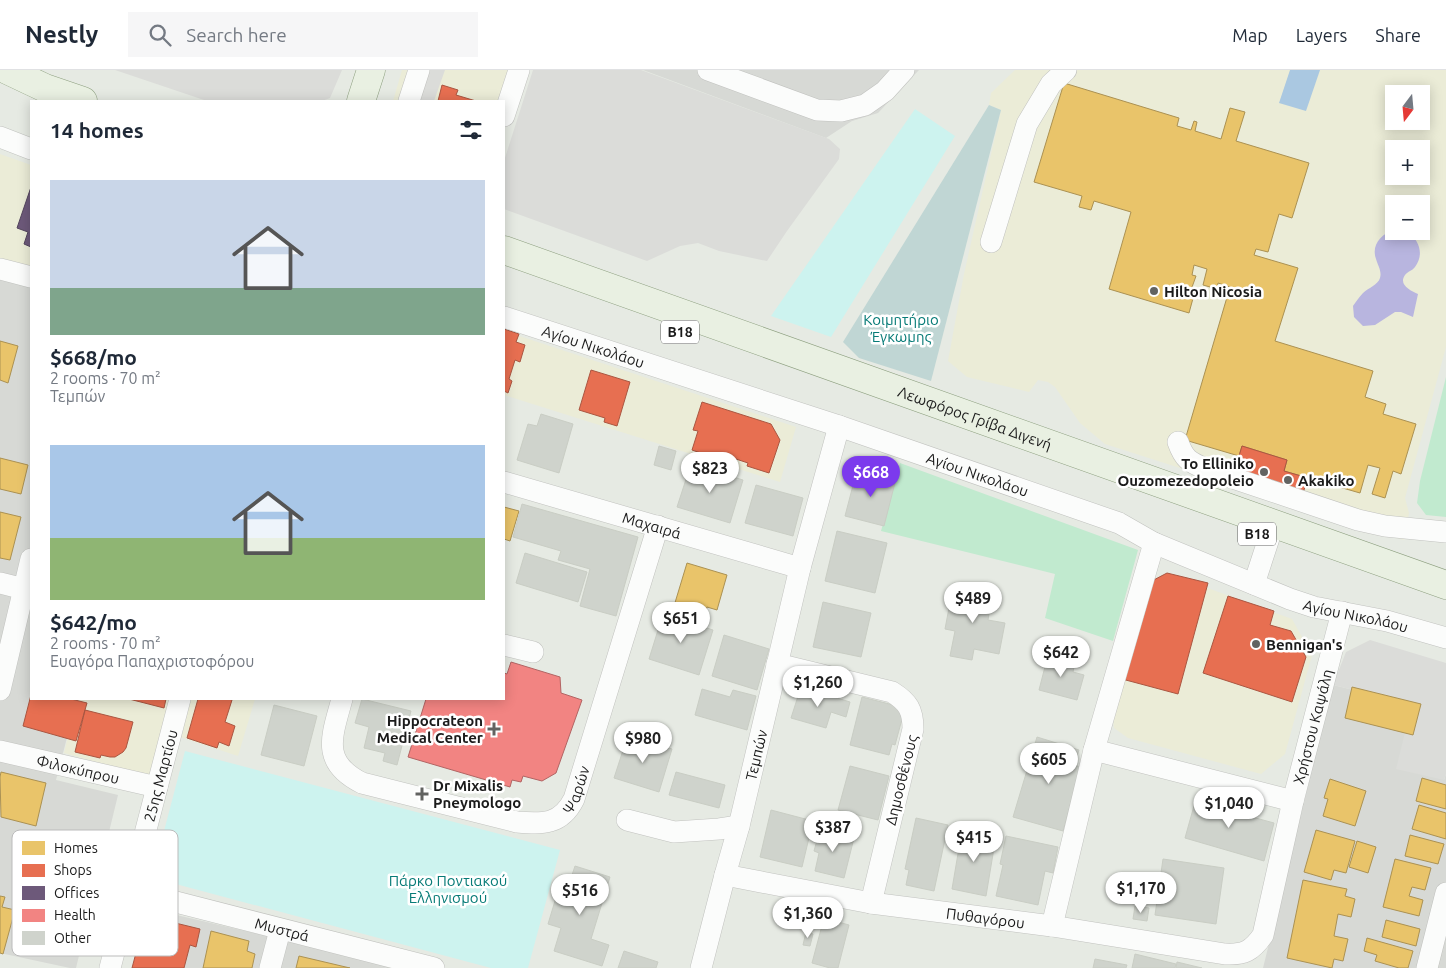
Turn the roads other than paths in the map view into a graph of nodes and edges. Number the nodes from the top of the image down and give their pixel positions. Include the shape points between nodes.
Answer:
1 (7, 70) edge
2 (371, 70) edge
3 (389, 70) edge
4 (419, 70) edge
5 (519, 70) edge
6 (904, 70) edge
7 (1066, 70) edge
8 (713, 71) edge
9 (0, 86) edge
10 (34, 100) edge
11 (80, 100) edge
12 (361, 100) edge
13 (379, 100) edge
14 (409, 100) edge
15 (505, 113) edge
16 (0, 137) edge
17 (30, 149) edge
18 (991, 242) dead end
19 (505, 250) edge
20 (0, 269) edge
21 (505, 270) edge
22 (30, 278) edge
23 (505, 317) edge
24 (839, 426) junction
25 (1178, 442) dead end
26 (505, 482) edge
27 (658, 526) junction
28 (1446, 532) edge
29 (1269, 538) junction
30 (1154, 543) junction
31 (30, 563) edge
32 (800, 568) junction
33 (0, 583) edge
34 (1254, 584) junction
35 (1446, 585) edge
36 (24, 589) junction
37 (1446, 601) edge
38 (1342, 612) junction
39 (1446, 638) edge
40 (505, 645) edge
41 (534, 652) dead end
42 (777, 664) junction
43 (0, 690) edge
44 (180, 700) edge
45 (342, 700) edge
46 (1094, 750) junction
47 (0, 751) edge
48 (157, 787) junction
49 (1292, 801) junction
50 (627, 820) dead end
51 (739, 826) junction
52 (146, 830) edge
53 (724, 875) junction
54 (1446, 893) edge
55 (178, 903) edge
56 (871, 903) junction
57 (1052, 926) junction
58 (280, 930) junction
59 (1247, 952) joint
60 (270, 968) edge
61 (434, 968) edge
62 (701, 968) edge
63 (1427, 968) edge

1 - 11 main road
2 - 12 main road
3 - 13 main road
4 - 14 street
5 - 15 street
6 - 8 street via 885,91 865,105 841,111 817,110
7 - 18 street via 1051,84 1027,124
9 - 10 main road
16 - 17 street
19 - 35 main road, Λεωφόρος Γρίβα Διγενή / B18
20 - 22 street
21 - 29 main road, Λεωφόρος Γρίβα Διγενή / B18
23 - 24 street, Αγίου Νικολάου
24 - 30 street, Αγίου Νικολάου via 1119,523
24 - 32 street, Τεμπών
25 - 28 street via 1186,459 1194,464 1358,520
26 - 27 street, Μαχαιρά
27 - 32 street, Μαχαιρά
27 - 45 street, Ψαρών via 574,799 569,808 552,822 517,822 352,778 337,764 333,755 332,736
29 - 34 street
29 - 37 main road, Λεωφόρος Γρίβα Διγενή / B18
30 - 34 street, Αγίου Νικολάου
30 - 46 street
31 - 36 street
32 - 42 street, Τεμπών
33 - 36 street
34 - 38 street, Αγίου Νικολάου via 1314,607
36 - 43 street
38 - 39 street, Αγίου Νικολάου
38 - 49 street, Χρήστου Καψάλη
40 - 41 street
42 - 51 street, Τεμπών
42 - 56 street, Δημοσθένους via 892,692 909,707 913,729
44 - 48 street, 25ης Μαρτίου
46 - 49 street
46 - 57 street
47 - 48 street, Φιλοκύπρου
48 - 52 street, 25ης Μαρτίου
49 - 59 street, Χρήστου Καψάλη via 1263,935
50 - 51 street via 674,832
51 - 53 street, Τεμπών
53 - 56 street, Πυθαγόρου
53 - 62 street, Τεμπών
54 - 63 street
55 - 58 street, Μυστρά
56 - 57 street, Πυθαγόρου
57 - 59 street, Πυθαγόρου via 1225,954
58 - 60 street
58 - 61 street, Μυστρά

